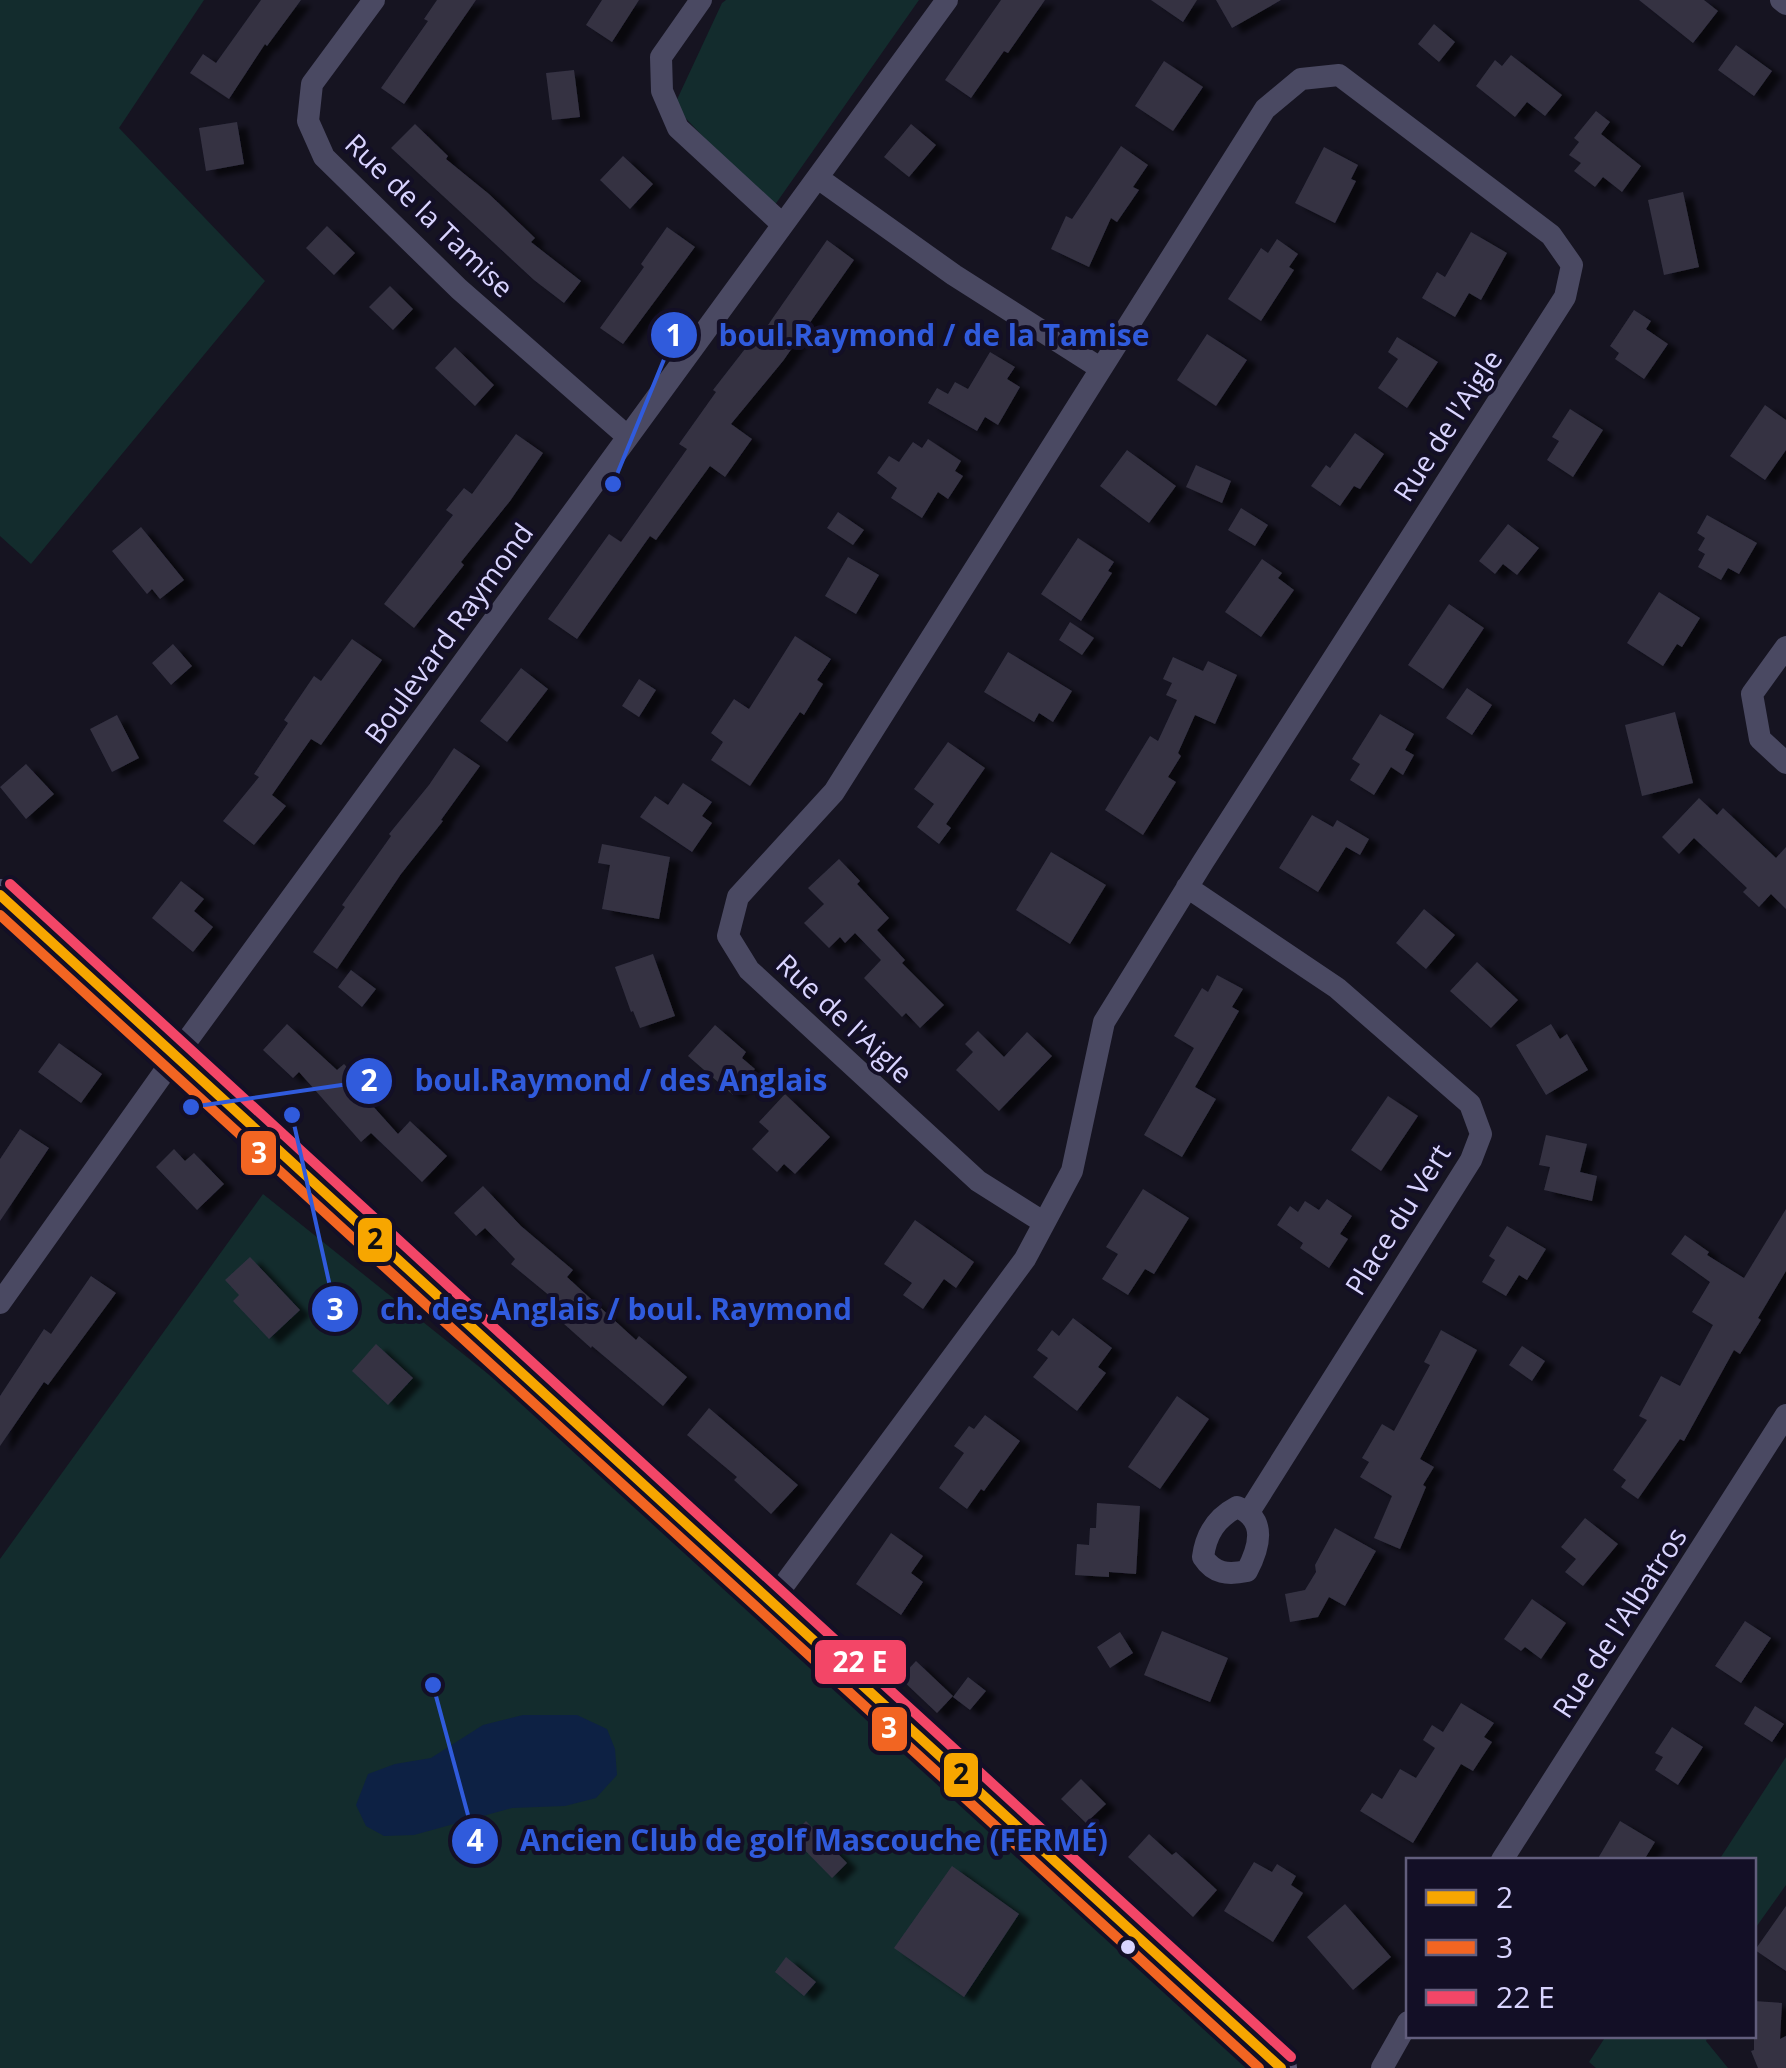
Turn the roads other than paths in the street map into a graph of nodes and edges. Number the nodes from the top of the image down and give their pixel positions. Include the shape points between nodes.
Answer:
1 (374, 0) edge
2 (701, 0) edge
3 (935, 4) edge
4 (818, 178) junction
5 (782, 224) junction
6 (1100, 368) junction
7 (628, 437) junction
8 (1786, 648) edge
9 (1786, 763) edge
10 (1187, 887) junction
11 (0, 895) edge
12 (176, 1056) junction
13 (1044, 1222) junction
14 (0, 1303) edge
15 (1786, 1415) edge
16 (1249, 1512) dead end
17 (772, 1600) junction
18 (1503, 1858) edge
19 (1406, 2026) edge
20 (1280, 2068) edge
21 (1382, 2068) edge

1 - 7 street, Rue de la Tamise via 312,84 308,121 324,157 459,289
2 - 5 street via 660,58 662,92 678,128
3 - 4 street, Boulevard Raymond
4 - 5 street, Boulevard Raymond
4 - 6 street
5 - 7 street, Boulevard Raymond
6 - 10 street, Rue de l'Aigle via 1265,109 1301,79 1340,74 1551,235 1572,265 1565,297
6 - 13 street, Rue de l'Aigle via 834,792 738,897 728,936 749,970 978,1181
7 - 12 street, Boulevard Raymond
8 - 9 street via 1752,694 1760,739
10 - 13 street, Rue de l'Aigle via 1104,1022 1072,1171
10 - 16 street, Place du Vert via 1338,988 1470,1104 1481,1134 1471,1160
11 - 12 street
12 - 14 street, Boulevard Raymond
12 - 17 street
13 - 17 street, Rue de l'Aigle via 1024,1259
15 - 18 street, Rue de l'Albatros
17 - 20 street
19 - 21 street

